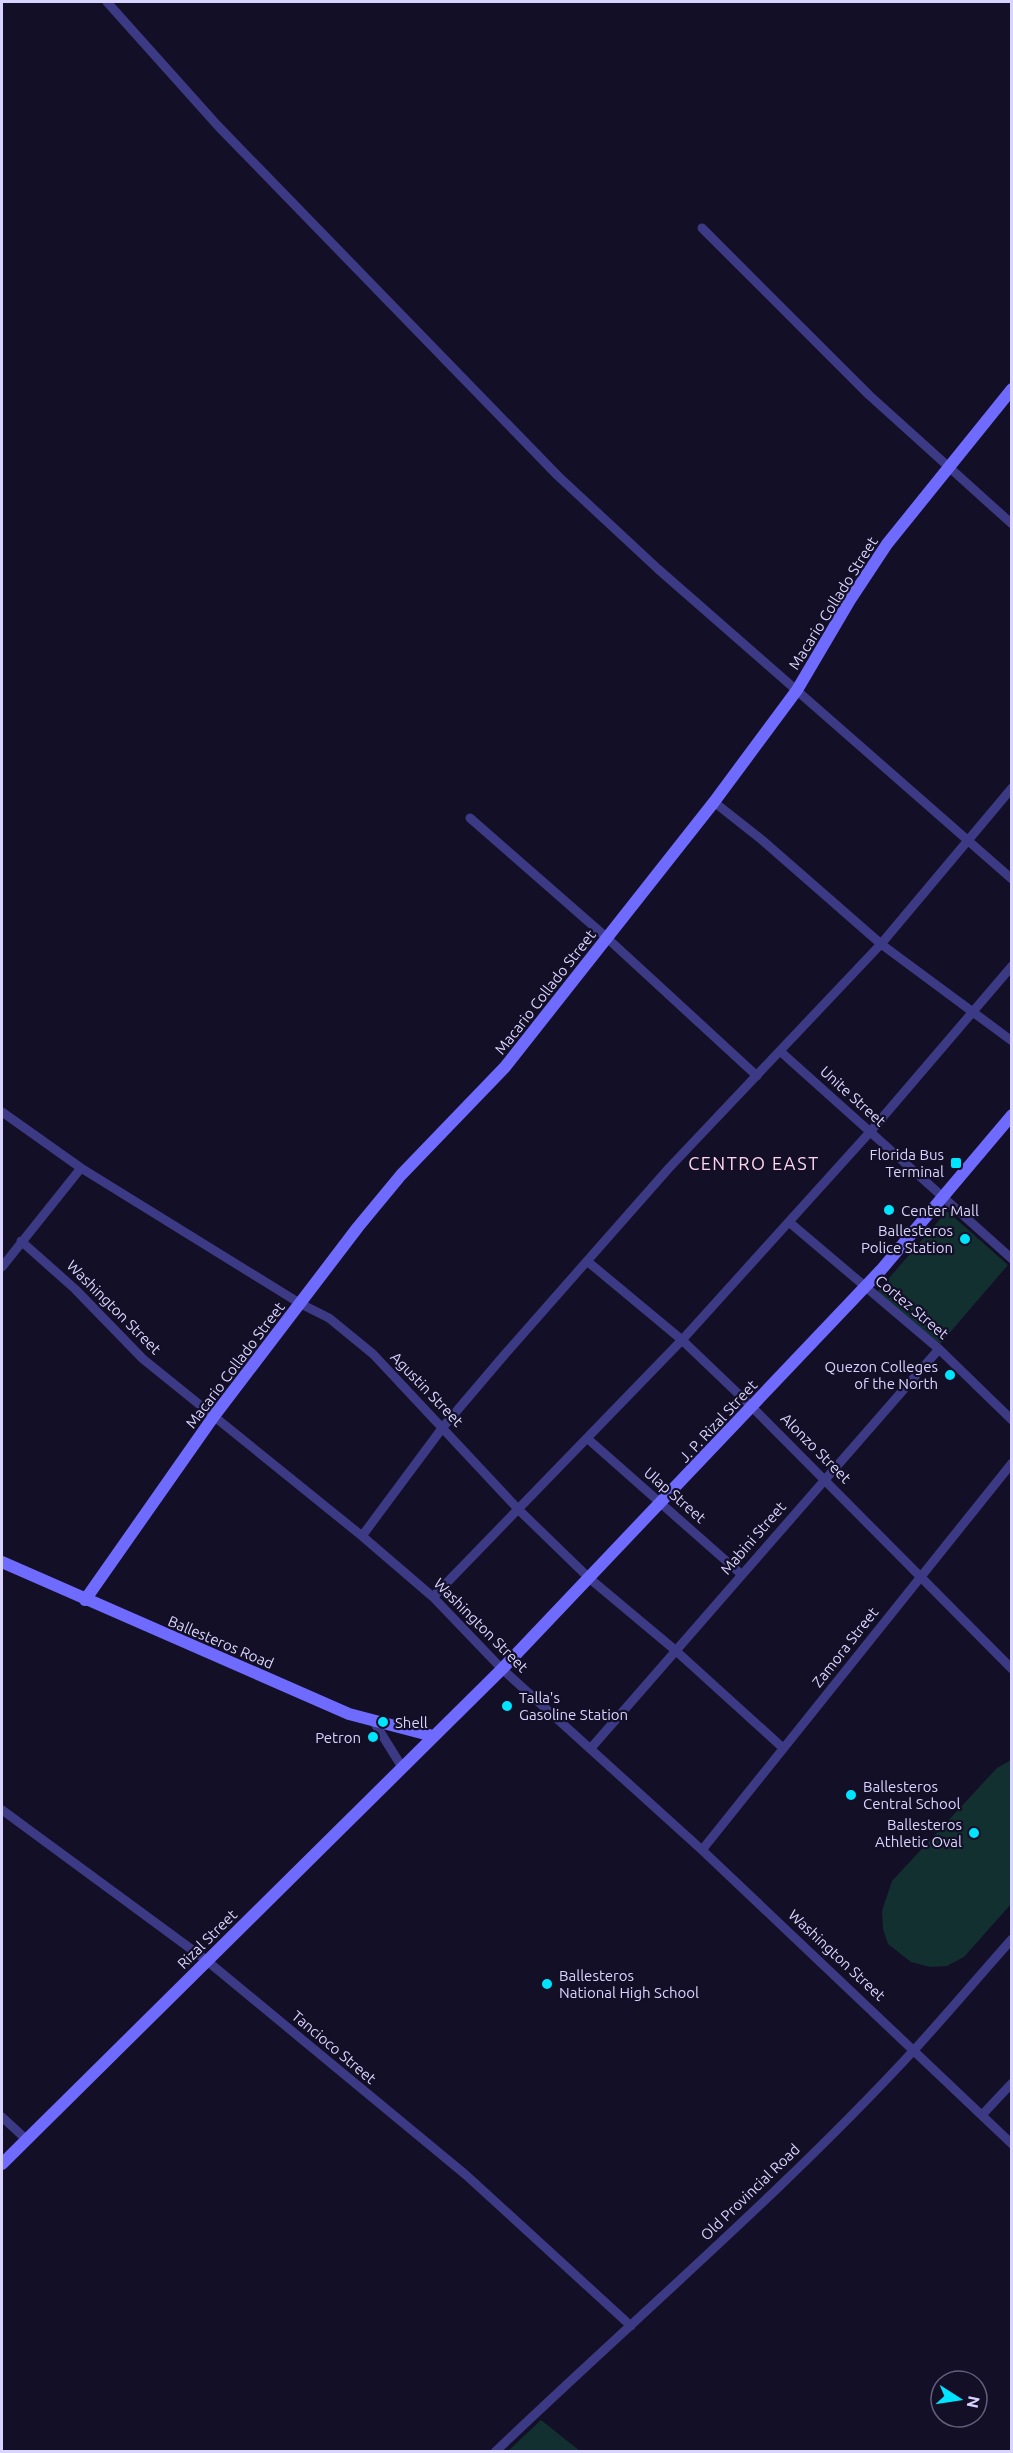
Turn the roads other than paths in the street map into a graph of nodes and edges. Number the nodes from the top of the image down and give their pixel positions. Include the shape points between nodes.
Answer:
1 (106, 2) edge
2 (702, 228) dead end
3 (1011, 389) edge
4 (948, 466) junction
5 (1011, 524) edge
6 (797, 690) junction
7 (1011, 788) edge
8 (714, 802) junction
9 (470, 818) dead end
10 (969, 841) junction
11 (1011, 879) edge
12 (606, 937) junction
13 (881, 944) junction
14 (1011, 966) edge
15 (972, 1012) junction
16 (1011, 1041) edge
17 (781, 1052) junction
18 (757, 1076) junction
19 (2, 1112) edge
20 (1011, 1115) edge
21 (870, 1132) junction
22 (81, 1168) junction
23 (944, 1197) junction
24 (789, 1222) junction
25 (21, 1241) junction
26 (1011, 1259) edge
27 (587, 1262) junction
28 (2, 1267) edge
29 (865, 1287) junction
30 (301, 1304) junction
31 (682, 1340) junction
32 (939, 1349) junction
33 (752, 1407) junction
34 (214, 1416) junction
35 (1011, 1420) edge
36 (443, 1427) junction
37 (588, 1439) junction
38 (1011, 1463) edge
39 (825, 1477) junction
40 (662, 1502) junction
41 (519, 1510) junction
42 (362, 1536) junction
43 (2, 1562) edge
44 (741, 1575) junction
45 (921, 1576) junction
46 (589, 1578) junction
47 (433, 1597) junction
48 (85, 1600) junction
49 (675, 1650) junction
50 (502, 1669) junction
51 (1011, 1669) edge
52 (374, 1722) junction
53 (433, 1736) junction
54 (591, 1748) junction
55 (783, 1748) junction
56 (402, 1767) junction
57 (2, 1810) edge
58 (702, 1850) junction
59 (1011, 1939) edge
60 (206, 1960) junction
61 (915, 2049) junction
62 (1011, 2083) edge
63 (982, 2115) junction
64 (2, 2117) edge
65 (27, 2140) junction
66 (1011, 2144) edge
67 (2, 2164) edge
68 (631, 2326) junction
69 (495, 2451) edge

1 - 6 street via 218,126 558,476 643,557
2 - 4 street via 869,395
3 - 4 street, Macario Collado Street
4 - 5 street
4 - 6 street, Macario Collado Street via 887,544
6 - 8 street, Macario Collado Street
6 - 10 street
7 - 10 street
8 - 12 street, Macario Collado Street
8 - 13 street
9 - 12 street
10 - 11 street
10 - 13 street
12 - 18 street
12 - 30 street, Macario Collado Street via 505,1067 376,1204
13 - 15 street
13 - 17 street
14 - 15 street
15 - 16 street
15 - 21 street
17 - 18 street
17 - 21 street, Unite Street
18 - 27 street
19 - 22 street, Agustin Street
20 - 23 street, J. P. Rizal Street
21 - 23 street, Unite Street
21 - 24 street
22 - 25 street
22 - 30 street, Agustin Street
23 - 26 street, Unite Street
23 - 29 street, J. P. Rizal Street
24 - 29 street, Cortez Street
24 - 31 street
25 - 28 street
25 - 34 street, Washington Street via 75,1289 143,1359
27 - 31 street, Alonzo Street
27 - 36 street
29 - 32 street, Cortez Street
29 - 33 street, J. P. Rizal Street
30 - 34 street, Macario Collado Street
30 - 36 street, Agustin Street via 329,1318 373,1354
31 - 33 street, Alonzo Street
31 - 37 street
32 - 35 street, Cortez Street
32 - 39 street, Mabini Street
33 - 39 street, Alonzo Street
33 - 40 street, J. P. Rizal Street
34 - 42 street, Washington Street
34 - 48 street, Macario Collado Street
36 - 41 street, Agustin Street
36 - 42 street
37 - 40 street, Ulap Street
37 - 41 street
38 - 45 street, Zamora Street
39 - 44 street, Mabini Street
39 - 45 street, Alonzo Street
40 - 44 street, Ulap Street
40 - 46 street, J. P. Rizal Street
41 - 46 street, Agustin Street
41 - 47 street
42 - 47 street, Washington Street
43 - 48 street, Ballesteros Road
44 - 49 street, Mabini Street
45 - 51 street, Alonzo Street
45 - 55 street, Zamora Street
46 - 49 street, Agustin Street
46 - 50 street, J. P. Rizal Street
47 - 50 street, Washington Street
48 - 52 street, Ballesteros Road
49 - 54 street, Mabini Street
49 - 55 street, Agustin Street
50 - 53 street, J. P. Rizal Street
50 - 54 street, Washington Street
52 - 53 street, Ballesteros Road
52 - 56 street
53 - 56 street, Rizal Street
54 - 58 street, Washington Street
55 - 58 street, Zamora Street
56 - 60 street, Rizal Street
57 - 60 street, Tancioco Street
58 - 61 street, Washington Street
59 - 61 street, Old Provincial Road
60 - 65 street, Rizal Street
60 - 68 street, Tancioco Street via 465,2175
61 - 63 street, Washington Street
61 - 68 street, Old Provincial Road
62 - 63 street
63 - 66 street, Washington Street
64 - 65 street
65 - 67 street, Rizal Street
68 - 69 street, Old Provincial Road

